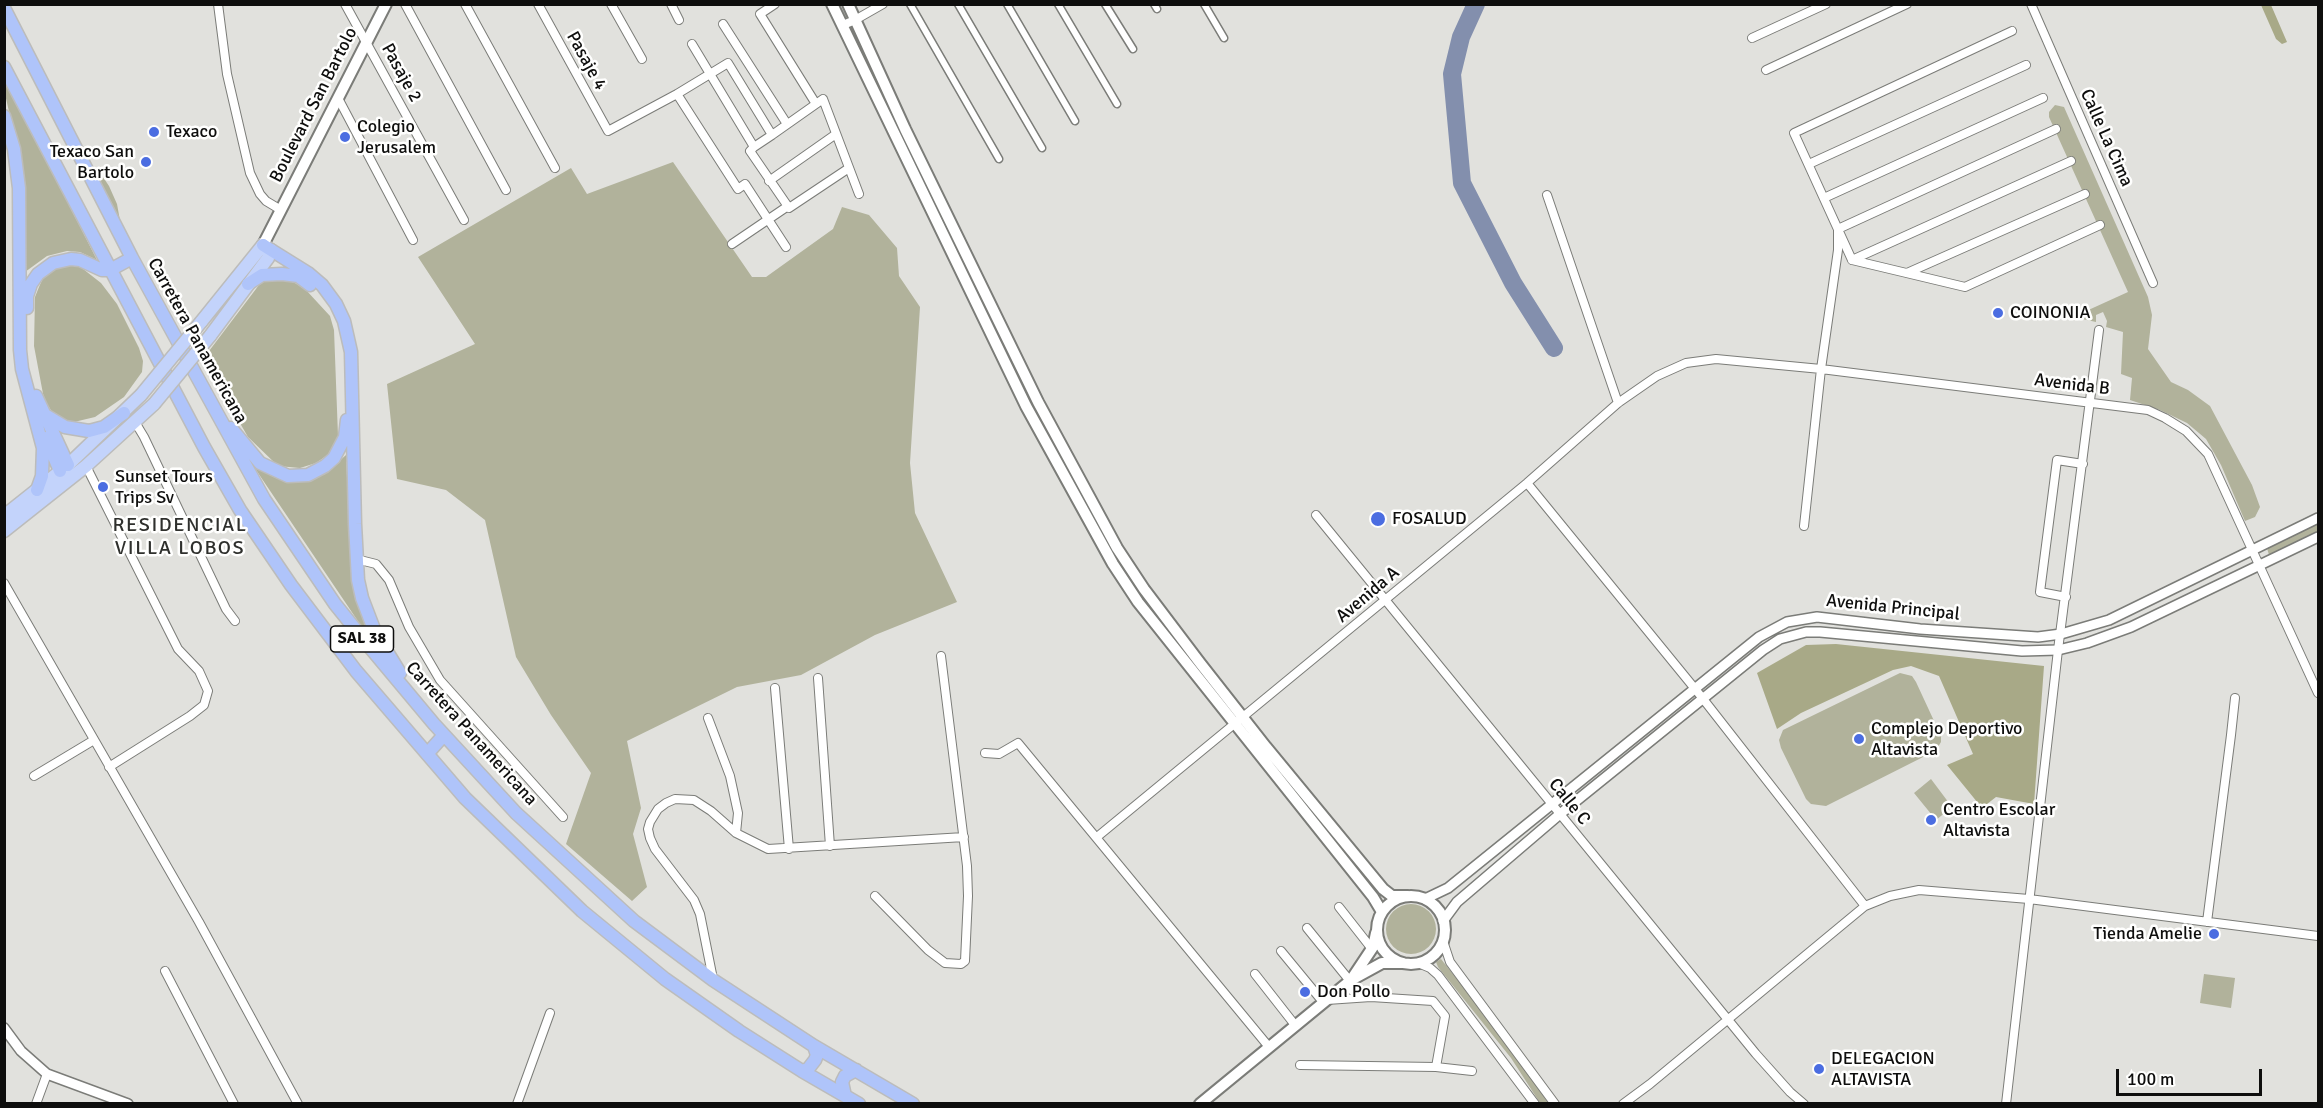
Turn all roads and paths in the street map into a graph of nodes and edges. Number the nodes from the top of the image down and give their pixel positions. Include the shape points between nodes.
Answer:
1 (218, 4) edge
2 (345, 4) edge
3 (386, 4) edge
4 (405, 4) edge
5 (465, 4) edge
6 (538, 4) edge
7 (611, 4) edge
8 (671, 4) edge
9 (775, 4) edge
10 (832, 4) edge
11 (848, 4) edge
12 (883, 4) edge
13 (910, 4) edge
14 (958, 4) edge
15 (1007, 4) edge
16 (1058, 4) edge
17 (1105, 4) edge
18 (1204, 4) edge
19 (1826, 4) edge
20 (1907, 4) edge
21 (2031, 4) edge
22 (4, 8) edge
23 (679, 20) dead end
24 (855, 21) junction
25 (723, 24) dead end
26 (843, 25) junction
27 (2012, 31) dead end
28 (1224, 38) dead end
29 (1752, 38) dead end
30 (367, 42) junction
31 (692, 44) dead end
32 (1133, 49) dead end
33 (642, 59) dead end
34 (2026, 65) dead end
35 (4, 67) edge
36 (1766, 70) dead end
37 (710, 74) junction
38 (677, 94) junction
39 (338, 98) junction
40 (2043, 98) dead end
41 (816, 104) junction
42 (1117, 104) dead end
43 (4, 116) edge
44 (1075, 122) dead end
45 (787, 124) junction
46 (2056, 129) dead end
47 (836, 134) junction
48 (772, 135) junction
49 (754, 147) junction
50 (1042, 148) dead end
51 (999, 159) dead end
52 (2071, 161) dead end
53 (1809, 165) junction
54 (555, 168) dead end
55 (849, 168) junction
56 (769, 180) junction
57 (506, 190) dead end
58 (859, 194) dead end
59 (2085, 194) dead end
60 (1547, 195) dead end
61 (1824, 198) junction
62 (788, 206) junction
63 (281, 210) junction
64 (464, 220) dead end
65 (768, 220) junction
66 (2100, 225) dead end
67 (1838, 229) junction
68 (413, 240) dead end
69 (732, 244) dead end
70 (786, 247) dead end
71 (265, 251) junction
72 (132, 258) junction
73 (1852, 260) junction
74 (111, 270) junction
75 (1907, 273) junction
76 (298, 276) junction
77 (2153, 283) dead end
78 (248, 284) junction
79 (2100, 330) dead end
80 (1821, 369) junction
81 (1657, 376) joint
82 (204, 393) junction
83 (2090, 402) junction
84 (1618, 403) junction
85 (124, 413) junction
86 (40, 416) junction
87 (135, 422) junction
88 (2083, 464) junction
89 (86, 466) junction
90 (67, 473) junction
91 (1527, 483) junction
92 (37, 490) junction
93 (1316, 515) dead end
94 (4, 516) edge
95 (2319, 518) edge
96 (1804, 526) dead end
97 (4, 531) edge
98 (2319, 537) edge
99 (2252, 550) junction
100 (356, 559) junction
101 (2259, 567) junction
102 (4, 583) edge
103 (2066, 597) junction
104 (1385, 600) junction
105 (235, 621) dead end
106 (2061, 634) junction
107 (2058, 650) junction
108 (941, 656) dead end
109 (818, 678) dead end
110 (775, 688) dead end
111 (1695, 688) junction
112 (2319, 693) edge
113 (2235, 698) dead end
114 (1703, 699) junction
115 (708, 718) dead end
116 (1240, 721) junction
117 (434, 724) junction
118 (444, 735) junction
119 (94, 740) junction
120 (985, 753) dead end
121 (427, 754) junction
122 (109, 767) junction
123 (34, 776) dead end
124 (1551, 804) junction
125 (1560, 814) junction
126 (562, 817) dead end
127 (736, 833) junction
128 (964, 837) junction
129 (1097, 837) junction
130 (830, 846) junction
131 (789, 849) junction
132 (875, 896) dead end
133 (1408, 896) junction
134 (1425, 899) junction
135 (2029, 899) junction
136 (1865, 906) junction
137 (1339, 907) dead end
138 (1382, 912) junction
139 (1443, 921) junction
140 (2206, 922) junction
141 (1377, 927) junction
142 (1307, 928) dead end
143 (2319, 936) edge
144 (1443, 940) junction
145 (1372, 949) junction
146 (1281, 951) dead end
147 (1403, 963) junction
148 (1418, 963) junction
149 (165, 971) dead end
150 (1255, 974) dead end
151 (713, 980) junction
152 (1348, 983) junction
153 (1371, 997) junction
154 (1324, 1001) junction
155 (550, 1013) dead end
156 (1728, 1019) junction
157 (1295, 1025) junction
158 (4, 1028) edge
159 (814, 1046) junction
160 (1269, 1047) junction
161 (1300, 1065) dead end
162 (1436, 1067) junction
163 (856, 1070) junction
164 (802, 1071) junction
165 (1472, 1071) dead end
166 (47, 1074) junction
167 (845, 1096) junction
168 (1202, 1103) edge
169 (36, 1104) edge
170 (128, 1104) edge
171 (234, 1104) edge
172 (298, 1104) edge
173 (517, 1104) edge
174 (859, 1104) edge
175 (913, 1104) edge
176 (1535, 1104) edge
177 (1555, 1104) edge
178 (1623, 1104) edge
179 (1804, 1104) edge
180 (2006, 1104) edge

1 - 63 street via 227,74 250,173 260,194
2 - 30 street, Pasaje 2
3 - 30 main road, Boulevard San Bartolo
4 - 57 street
5 - 54 street
6 - 38 street, Pasaje 4 via 608,131
7 - 33 street
8 - 23 street
9 - 41 street via 760,14
10 - 26 main road
11 - 24 main road
12 - 24 street
13 - 51 street
14 - 50 street
15 - 44 street
16 - 42 street
17 - 32 street
18 - 28 street
19 - 29 street
20 - 36 street
21 - 77 street, Calle La Cima
22 - 72 highway, Carretera Panamericana / SAL 38
24 - 26 street
24 - 116 main road via 972,268 1093,506 1144,589
25 - 45 street
26 - 116 main road via 1015,385 1085,516 1138,602
27 - 53 street via 1794,133
30 - 39 main road, Boulevard San Bartolo
30 - 64 street, Pasaje 2
31 - 37 street
34 - 53 street
35 - 74 highway, SAL 38
37 - 38 street
37 - 48 street via 728,63
37 - 49 street
38 - 65 street via 738,189 745,184
39 - 63 main road, Boulevard San Bartolo
39 - 68 street
40 - 61 street
41 - 45 street
41 - 47 street via 823,99
43 - 86 highway via 14,149 19,188 20,350 26,387
45 - 48 street
46 - 67 street
47 - 55 street
47 - 56 street
48 - 49 street
49 - 56 street via 750,151
52 - 73 street
53 - 61 street
55 - 58 street
55 - 62 street
56 - 62 street
59 - 75 street
60 - 84 street
61 - 67 street
62 - 65 street
63 - 71 main road, Boulevard San Bartolo
65 - 69 street
65 - 70 street
66 - 75 street via 1965,286
67 - 73 street
67 - 80 street
71 - 76 highway
71 - 78 main road, Boulevard San Bartolo
71 - 85 main road, bridge
71 - 100 highway via 308,273 322,285 336,304 348,332 353,380
72 - 74 highway
72 - 82 highway, Carretera Panamericana / SAL 38
73 - 75 street
74 - 86 highway via 80,260 61,260 46,267 32,284 26,317 29,363
74 - 121 highway, SAL 38 via 240,510 323,629
76 - 78 highway via 262,275
76 - 82 highway via 327,301 342,340 347,422 345,437 334,459 308,475 288,476 271,469 251,454
78 - 87 main road, Boulevard San Bartolo, bridge via 210,336
79 - 83 street
80 - 81 street, Avenida B via 1716,359 1686,363
80 - 83 street, Avenida B
80 - 96 street
81 - 84 street, Avenida A
82 - 117 highway, Carretera Panamericana / SAL 38 via 264,499 309,566
83 - 88 street
83 - 99 street, Avenida B via 2148,410 2186,431 2208,454
84 - 91 street, Avenida A
85 - 86 highway via 89,432
85 - 90 main road
86 - 90 highway
86 - 92 highway via 42,476
87 - 89 main road, Boulevard San Bartolo
87 - 105 street
88 - 103 street
88 - 103 street via 2057,460 2040,592
89 - 90 main road, Boulevard San Bartolo
89 - 122 street via 178,649 199,671 208,690 204,705 190,716
90 - 92 main road
90 - 97 main road
91 - 104 street, Avenida A
91 - 111 street
92 - 94 main road
93 - 104 street, Calle C
95 - 99 street, Avenida Principal
98 - 101 street, Avenida Principal
99 - 101 street, Avenida B
99 - 106 street, Avenida Principal via 2109,620
100 - 117 highway via 362,598 375,632
100 - 126 street via 376,564 440,680
101 - 107 street, Avenida Principal via 2131,627
101 - 112 street, Avenida B
102 - 119 street
103 - 106 street
104 - 116 street, Avenida A
104 - 124 street, Calle C
106 - 107 street
106 - 111 street, Avenida Principal via 2038,637 1920,629 1817,616 1802,618 1759,637
107 - 114 street, Avenida Principal via 2022,651 1806,632 1780,639 1763,650
107 - 135 street
108 - 128 street
109 - 130 street
110 - 131 street
111 - 114 street
111 - 124 street, Avenida Principal
113 - 140 street
114 - 125 street, Avenida Principal
114 - 136 street
115 - 127 street via 730,776 738,813
116 - 129 street, Avenida A
116 - 133 main road via 1383,889 1392,896
116 - 138 main road
117 - 118 highway, Carretera Panamericana / SAL 38
118 - 121 highway
118 - 151 highway, Carretera Panamericana / SAL 38 via 516,813 591,884
119 - 122 street
119 - 123 street
120 - 129 street via 999,754 1018,743
121 - 164 highway, SAL 38 via 465,798 582,911 665,979
122 - 172 street
124 - 125 street, Calle C
124 - 134 street, Avenida Principal via 1448,888
125 - 139 street, Avenida Principal via 1456,902
125 - 156 street, Calle C
127 - 131 street via 768,849
127 - 151 street via 711,811 684,798 658,809 648,829 655,849 694,900
128 - 130 street
128 - 132 street via 969,896 963,963 945,963
129 - 160 street
130 - 131 street
133 - 134 main road
133 - 138 main road via 1394,901
134 - 139 main road via 1440,912
135 - 136 street via 1919,890
135 - 140 street
135 - 180 street
136 - 156 street
137 - 145 street
138 - 141 main road
139 - 144 main road
140 - 143 street
141 - 145 main road
141 - 147 main road via 1384,951
142 - 152 street
144 - 148 main road via 1433,956
144 - 177 street via 1450,962
145 - 152 main road
146 - 154 street
147 - 148 main road
147 - 152 main road via 1382,963
148 - 176 street via 1438,975
149 - 171 street
150 - 157 street
151 - 159 highway, Carretera Panamericana / SAL 38
152 - 153 street
152 - 154 main road
153 - 154 street
153 - 162 street via 1432,1001 1445,1016
154 - 157 main road
155 - 173 street
156 - 178 street
156 - 179 street, Calle C
157 - 160 main road
158 - 166 street via 21,1051
159 - 163 highway, Carretera Panamericana / SAL 38
159 - 164 highway via 815,1060
160 - 168 main road
161 - 162 street
162 - 165 street
163 - 167 highway via 842,1082
163 - 175 highway, Carretera Panamericana / SAL 38
164 - 167 highway, SAL 38
166 - 169 street
166 - 170 street
167 - 174 highway, SAL 38

